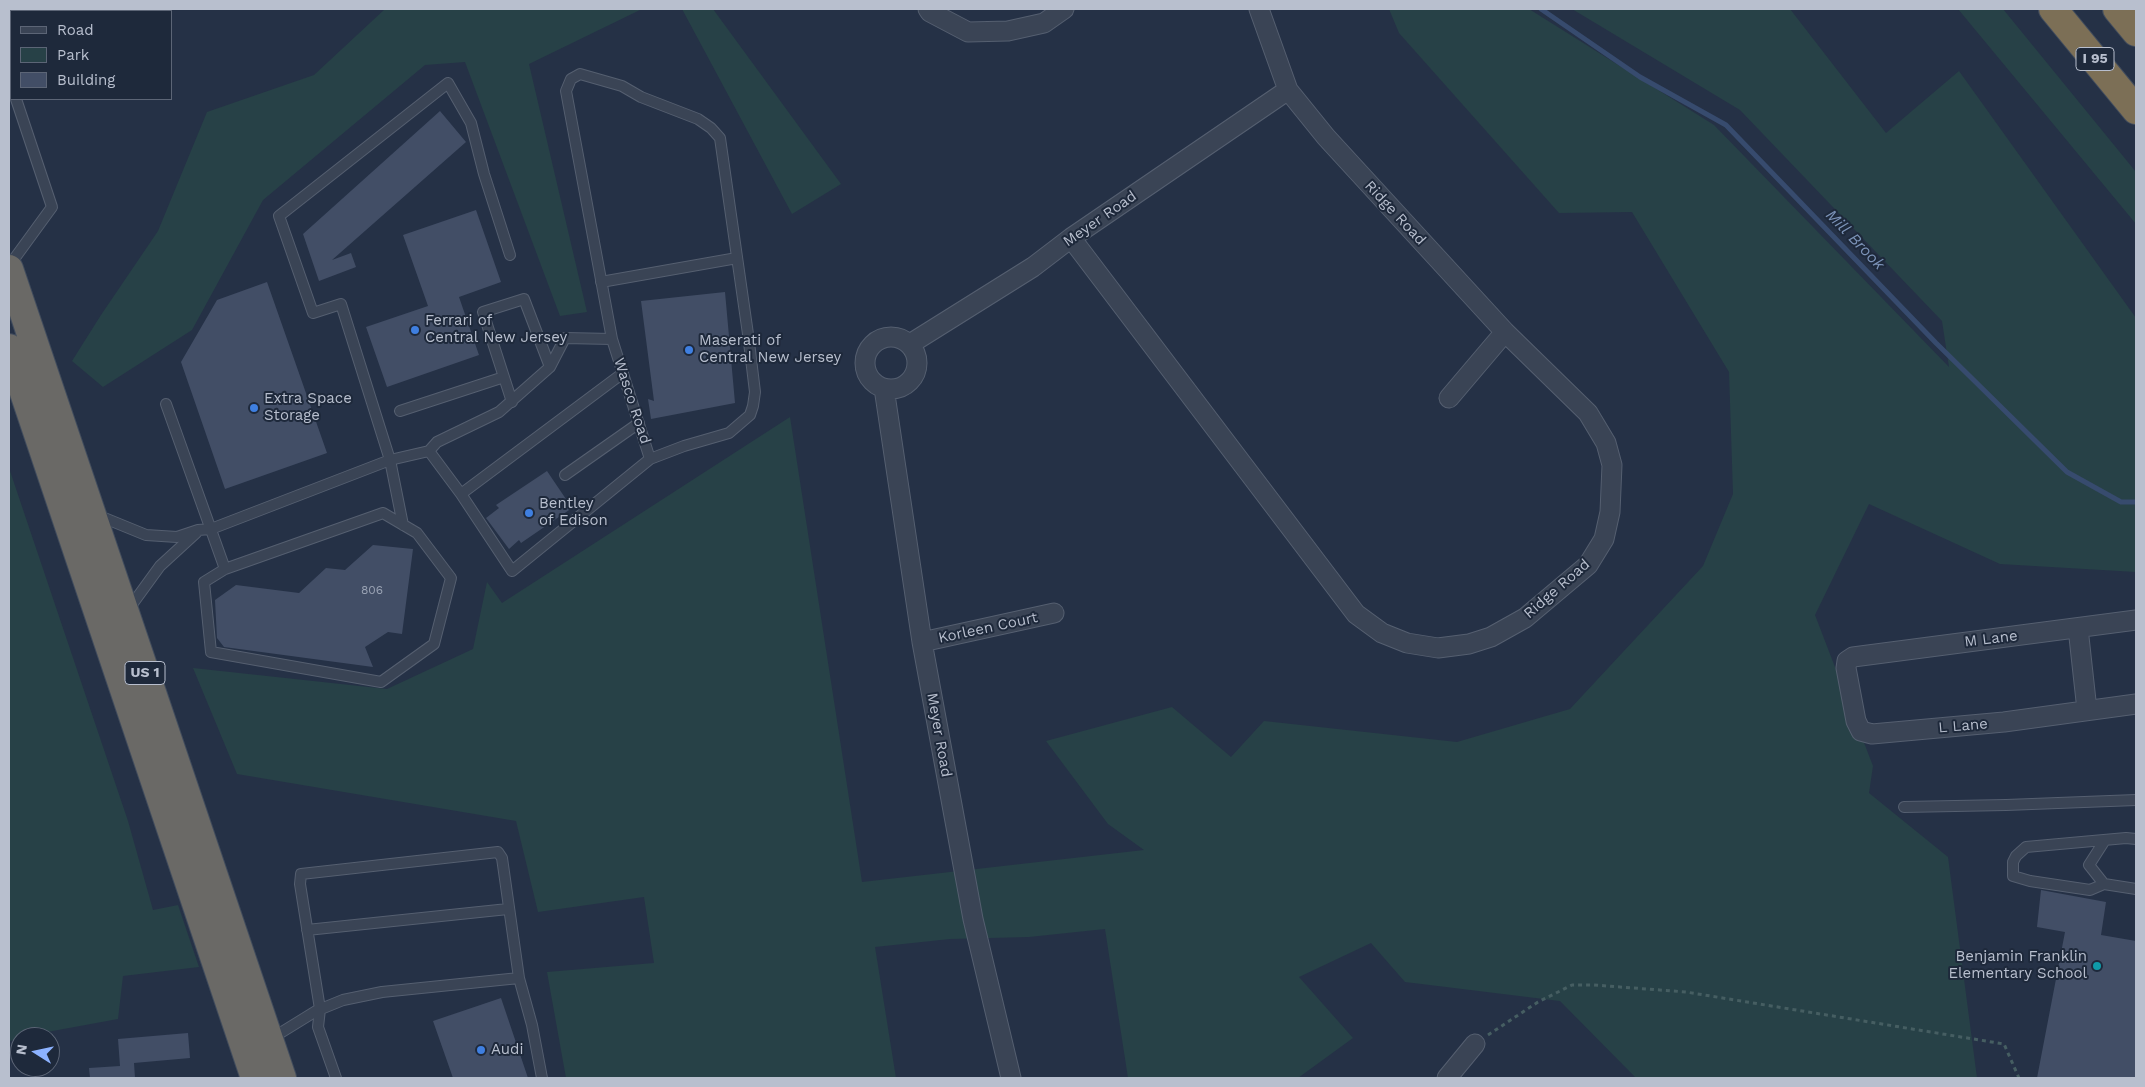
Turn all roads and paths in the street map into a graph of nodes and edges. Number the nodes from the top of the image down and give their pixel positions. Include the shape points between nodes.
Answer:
1 (928, 9) edge
2 (1064, 9) edge
3 (1259, 9) edge
4 (2053, 9) edge
5 (2117, 9) edge
6 (2136, 32) edge
7 (1288, 90) junction
8 (16, 100) edge
9 (2136, 110) edge
10 (1071, 238) junction
11 (510, 255) dead end
12 (737, 258) junction
13 (9, 267) edge
14 (601, 282) junction
15 (1505, 332) junction
16 (612, 339) junction
17 (910, 344) junction
18 (9, 348) edge
19 (550, 367) junction
20 (623, 374) junction
21 (504, 377) junction
22 (884, 388) junction
23 (1449, 398) dead end
24 (512, 402) junction
25 (166, 404) dead end
26 (400, 411) dead end
27 (639, 423) junction
28 (429, 451) junction
29 (650, 459) junction
30 (390, 460) junction
31 (565, 475) dead end
32 (461, 494) junction
33 (92, 513) junction
34 (403, 525) junction
35 (211, 529) junction
36 (198, 530) junction
37 (225, 569) junction
38 (126, 613) junction
39 (1054, 613) dead end
40 (2136, 620) edge
41 (2078, 628) junction
42 (922, 642) junction
43 (1847, 661) joint
44 (2136, 704) edge
45 (2087, 710) junction
46 (2136, 800) edge
47 (1904, 807) dead end
48 (2105, 840) junction
49 (2136, 840) edge
50 (2104, 884) junction
51 (2136, 889) edge
52 (508, 909) junction
53 (307, 930) junction
54 (519, 978) junction
55 (320, 1009) junction
56 (269, 1040) junction
57 (1475, 1044) joint
58 (256, 1078) edge
59 (282, 1078) edge
60 (336, 1078) edge
61 (542, 1078) edge
62 (1011, 1078) edge
63 (1447, 1078) edge
64 (2019, 1078) edge

1 - 2 street via 968,32 1008,31 1044,22
3 - 7 street, Ridge Road
4 - 9 highway, I 95
5 - 6 highway
7 - 10 street, Meyer Road
7 - 15 street, Ridge Road via 1326,137
8 - 13 lane via 52,206
10 - 15 street, Ridge Road via 1356,614 1382,633 1407,644 1438,648 1491,637 1525,618 1588,565 1604,539 1610,512 1612,465 1606,443 1588,414
10 - 17 street, Meyer Road
11 - 30 lane via 471,123 448,83 279,216 313,313 341,304
12 - 14 lane
12 - 14 lane via 720,138 698,119 641,97 622,86 580,74 571,79 566,91
12 - 29 lane via 755,392 750,415 728,433
13 - 33 highway, US 1
14 - 16 lane
15 - 23 street
16 - 19 lane, Wasco Road via 565,338
16 - 20 lane, Wasco Road
17 - 22 street via 917,360 914,376 901,387
17 - 22 street via 894,336 886,337 877,340 866,353 866,371
18 - 58 highway, US 1
19 - 21 lane via 524,299 483,312
19 - 24 lane, Wasco Road
20 - 27 lane, Wasco Road
20 - 32 lane
21 - 24 lane
21 - 26 lane
22 - 42 street, Meyer Road
24 - 28 lane, Wasco Road via 499,412 437,442
25 - 35 lane
27 - 29 lane, Wasco Road
27 - 31 lane
28 - 30 lane, Wasco Road
28 - 32 lane, Wasco Road
29 - 32 lane, Wasco Road via 512,571
30 - 34 lane
30 - 35 lane, Wasco Road
33 - 36 lane, Wasco Road via 146,535 177,537
33 - 38 highway, US 1
34 - 37 lane via 383,513
34 - 37 lane via 417,533 451,578 434,644 381,682 211,652 204,582
35 - 36 lane, Wasco Road
35 - 37 lane
36 - 38 lane via 160,566
38 - 56 highway, US 1
39 - 42 street, Korleen Court
40 - 41 street, M Lane
41 - 43 street, M Lane via 1853,657
41 - 45 street
42 - 62 street, Meyer Road via 973,919
43 - 45 street, L Lane via 1856,721 1861,730 1872,734 2004,722
44 - 45 street, L Lane
46 - 47 lane
48 - 49 lane
48 - 50 lane via 2089,865
48 - 50 lane via 2026,847 2016,856 2012,869 2013,876 2030,881 2090,890
50 - 51 lane
52 - 53 lane
52 - 53 lane via 502,858 498,852 479,853 301,874
52 - 54 lane
53 - 55 lane
54 - 55 lane via 382,992 343,1000
54 - 61 lane
55 - 56 lane
55 - 60 lane via 318,1027
56 - 59 highway, US 1
57 - 63 street
57 - 64 path via 1538,1002 1572,986 1594,985 1686,992 2004,1044

